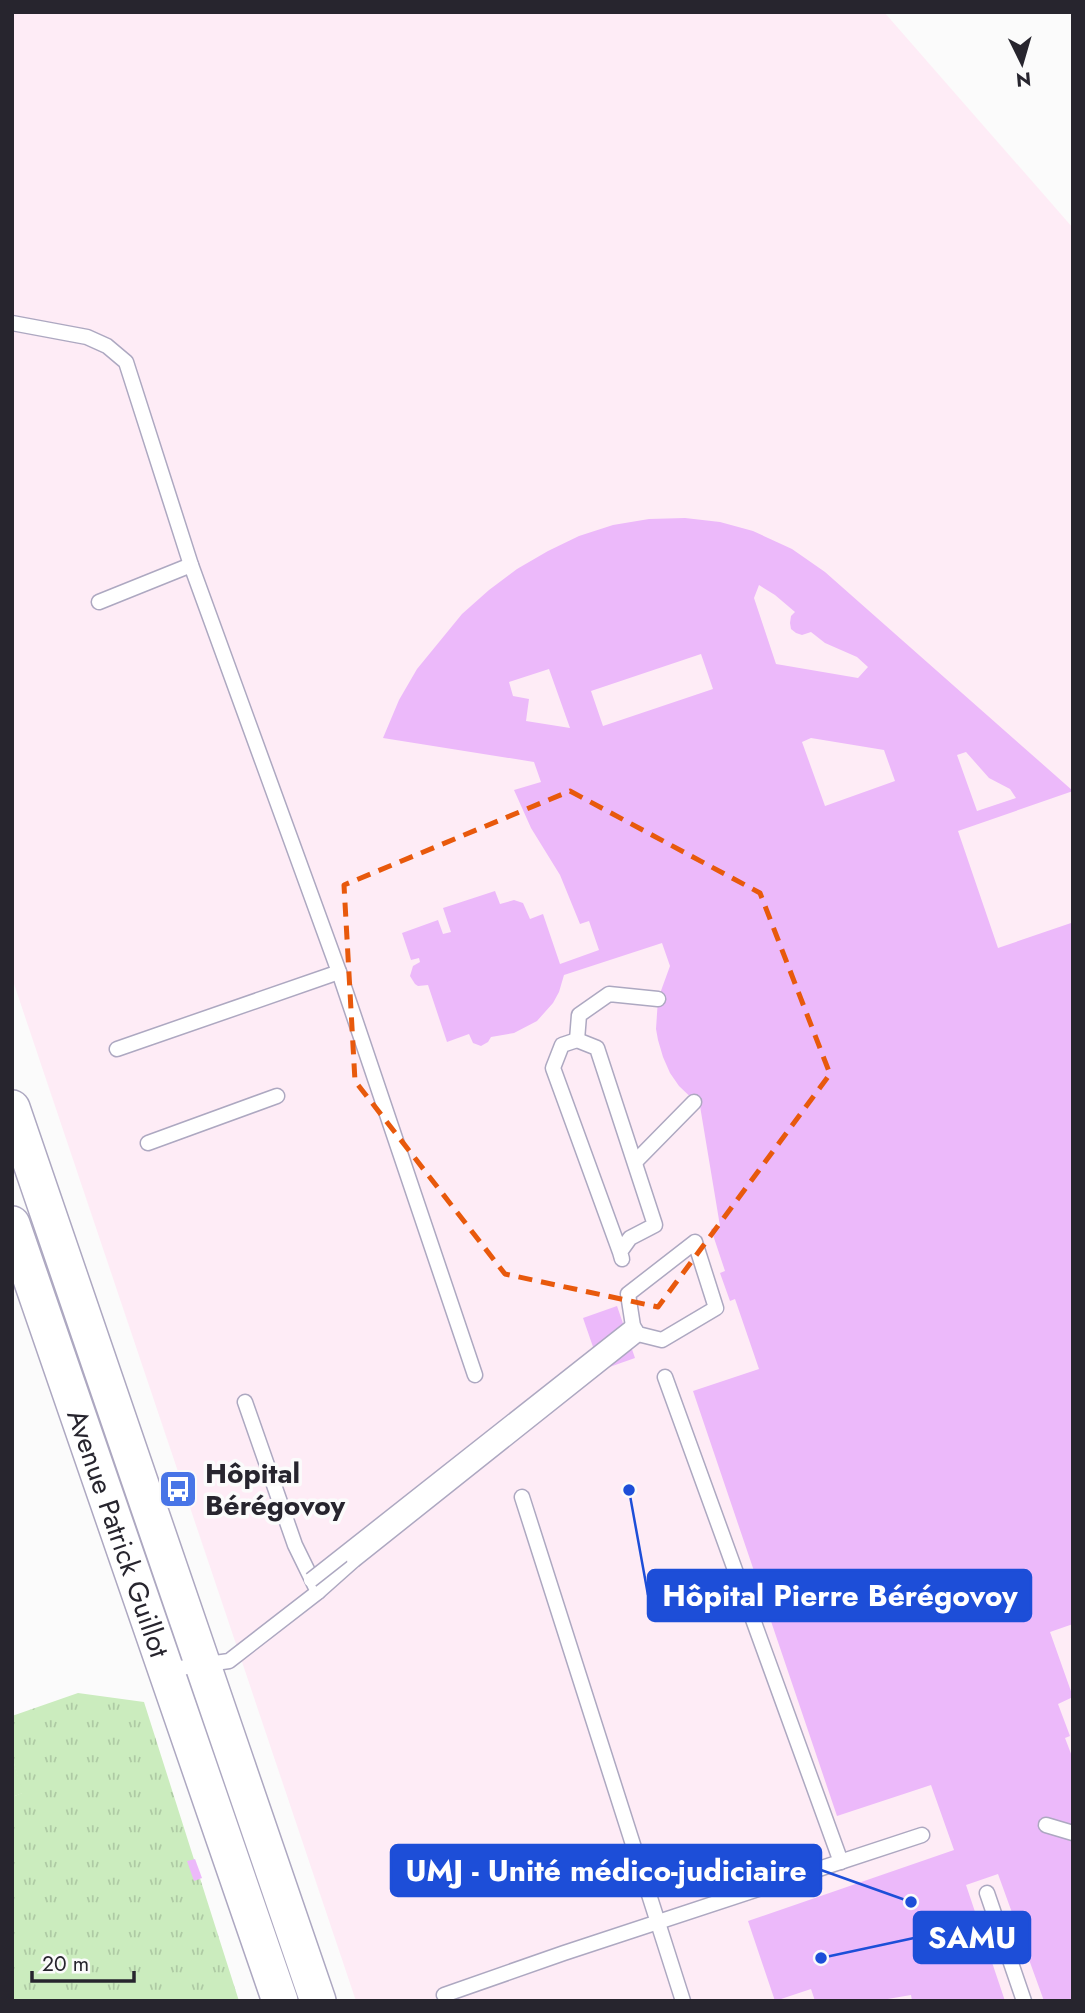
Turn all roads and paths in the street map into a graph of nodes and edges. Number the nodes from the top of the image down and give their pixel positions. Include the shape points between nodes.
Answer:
1 (12, 323) edge
2 (191, 565) junction
3 (99, 601) dead end
4 (339, 972) junction
5 (658, 999) dead end
6 (577, 1040) junction
7 (117, 1049) dead end
8 (277, 1096) dead end
9 (694, 1102) dead end
10 (12, 1108) edge
11 (148, 1143) dead end
12 (635, 1162) junction
13 (12, 1224) edge
14 (636, 1330) junction
15 (475, 1375) dead end
16 (665, 1377) dead end
17 (245, 1402) dead end
18 (522, 1497) dead end
19 (315, 1586) junction
20 (203, 1666) junction
21 (166, 1670) junction
22 (1046, 1825) dead end
23 (1073, 1833) edge
24 (922, 1835) dead end
25 (841, 1862) junction
26 (987, 1893) dead end
27 (657, 1923) junction
28 (444, 1995) dead end
29 (280, 2001) edge
30 (318, 2001) edge
31 (683, 2001) edge
32 (1024, 2001) edge

1 - 2 lane via 87,337 125,362
2 - 3 lane
2 - 4 lane
4 - 7 lane
4 - 15 lane
5 - 6 lane via 609,995 579,1014
6 - 12 lane via 597,1048
6 - 12 lane via 562,1045 553,1068 621,1255 630,1238 655,1225
8 - 11 lane
9 - 12 lane
10 - 20 street, Avenue Patrick Guillot
13 - 21 street, Avenue Patrick Guillot
14 - 14 lane, bridge via 662,1340 716,1308 695,1242 628,1294
14 - 19 lane, bridge
16 - 25 lane
17 - 19 lane via 295,1545
18 - 27 lane
19 - 20 lane via 229,1661
20 - 21 lane
20 - 30 street, Avenue Patrick Guillot
21 - 29 street, Avenue Patrick Guillot
22 - 23 lane
24 - 25 lane
25 - 27 lane
26 - 32 lane
27 - 28 lane
27 - 31 lane

